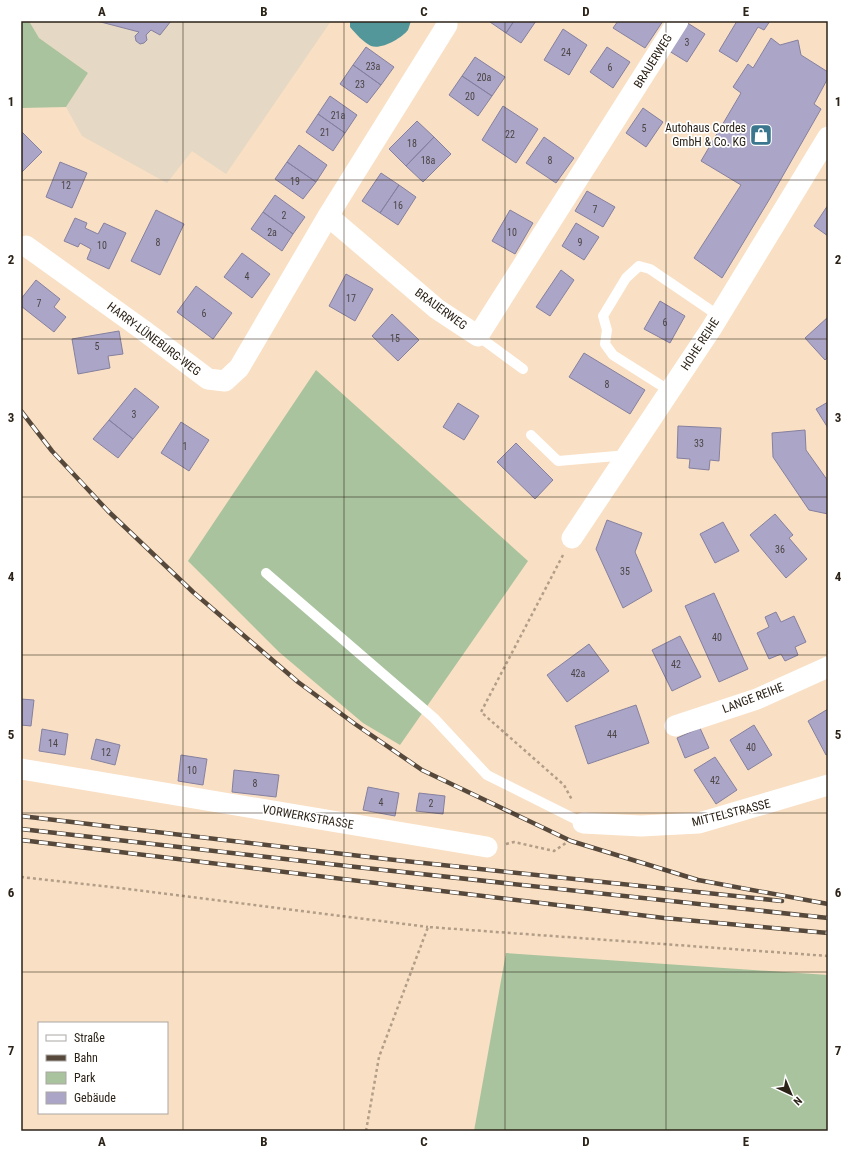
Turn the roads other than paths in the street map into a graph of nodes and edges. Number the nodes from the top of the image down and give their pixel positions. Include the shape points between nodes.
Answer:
1 (678, 21) edge
2 (447, 25) dead end
3 (826, 144) edge
4 (328, 216) junction
5 (26, 246) dead end
6 (719, 316) junction
7 (478, 336) junction
8 (523, 369) dead end
9 (670, 391) junction
10 (532, 435) dead end
11 (628, 455) junction
12 (572, 538) road end
13 (266, 573) dead end
14 (828, 667) edge
15 (675, 726) dead end
16 (21, 769) edge
17 (828, 785) edge
18 (583, 823) joint
19 (488, 847) road end

1 - 7 street, BRAUERWEG
2 - 4 street
3 - 6 street, HOHE REIHE
4 - 5 street, HARRY-LÜNEBURG-WEG via 239,368 224,381 208,380 144,330
4 - 7 street, BRAUERWEG via 437,309
6 - 9 street, HOHE REIHE
6 - 9 lane via 650,269 639,266 626,278 603,316 607,330 605,344 613,355
7 - 8 lane
9 - 11 street, HOHE REIHE
10 - 11 lane via 558,461
11 - 12 street, HOHE REIHE
13 - 18 lane via 434,718 487,775
14 - 15 street, LANGE REIHE via 757,699
16 - 19 street, VORWERKSTRASSE
17 - 18 street, MITTELSTRASSE via 699,823 641,826

